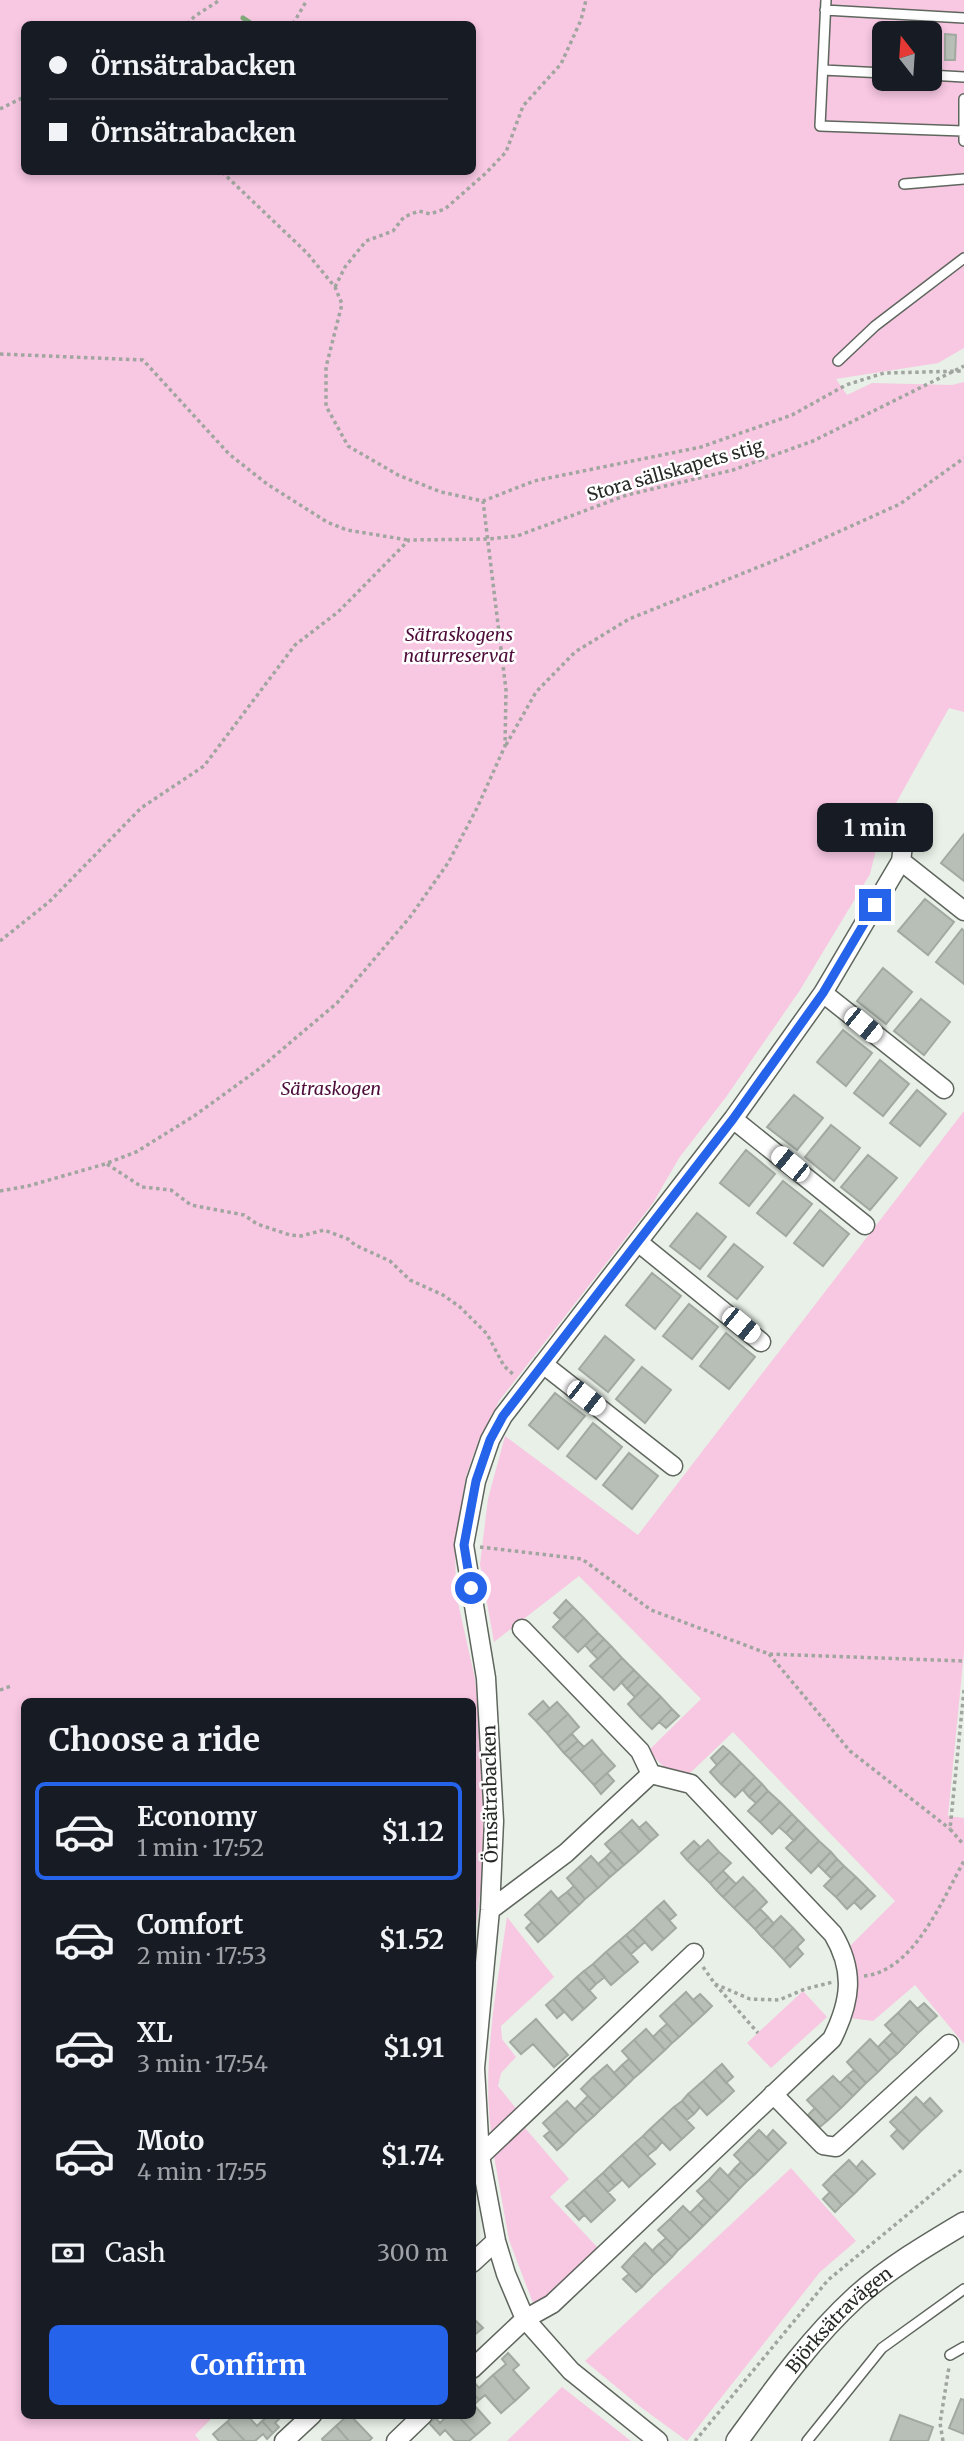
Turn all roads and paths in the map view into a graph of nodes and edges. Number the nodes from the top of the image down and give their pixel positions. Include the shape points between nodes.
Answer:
1 (220, 0) edge
2 (307, 0) edge
3 (586, 0) edge
4 (826, 0) edge
5 (825, 10) junction
6 (964, 18) edge
7 (190, 21) edge
8 (295, 21) edge
9 (822, 70) junction
10 (872, 72) edge
11 (942, 76) edge
12 (964, 77) edge
13 (21, 98) edge
14 (964, 99) edge
15 (0, 109) edge
16 (963, 137) edge
17 (225, 175) edge
18 (964, 178) edge
19 (904, 184) dead end
20 (964, 258) edge
21 (335, 287) junction
22 (0, 354) edge
23 (838, 361) dead end
24 (964, 369) edge
25 (955, 370) junction
26 (964, 458) edge
27 (483, 501) junction
28 (489, 539) junction
29 (410, 540) junction
30 (505, 746) junction
31 (904, 838) dead end
32 (901, 861) junction
33 (964, 911) edge
34 (0, 941) edge
35 (823, 993) junction
36 (944, 1089) dead end
37 (733, 1119) junction
38 (105, 1164) junction
39 (0, 1191) edge
40 (865, 1224) dead end
41 (638, 1242) junction
42 (761, 1342) dead end
43 (543, 1364) junction
44 (527, 1384) junction
45 (673, 1466) dead end
46 (464, 1545) junction
47 (522, 1629) dead end
48 (769, 1654) junction
49 (964, 1661) edge
50 (11, 1686) dead end
51 (0, 1690) edge
52 (964, 1690) edge
53 (651, 1774) junction
54 (950, 1829) junction
55 (964, 1845) edge
56 (964, 1861) edge
57 (490, 1910) junction
58 (694, 1953) joint
59 (848, 1978) junction
60 (715, 1984) junction
61 (758, 2033) dead end
62 (949, 2044) dead end
63 (476, 2057) edge
64 (773, 2094) junction
65 (476, 2159) edge
66 (964, 2168) edge
67 (964, 2223) edge
68 (496, 2241) junction
69 (476, 2259) edge
70 (964, 2289) edge
71 (525, 2319) junction
72 (964, 2347) edge
73 (950, 2355) joint
74 (476, 2365) edge
75 (308, 2419) edge
76 (419, 2419) edge
77 (285, 2441) edge
78 (396, 2441) edge
79 (659, 2441) edge
80 (695, 2441) edge
81 (737, 2441) edge
82 (807, 2441) edge
83 (943, 2441) edge

1 - 7 path
2 - 8 path
3 - 21 path via 561,64 523,106 506,152 445,209 404,217 393,232 366,241
4 - 5 lane
5 - 6 lane
5 - 9 lane
9 - 10 lane
9 - 16 lane via 820,126
11 - 12 lane
13 - 15 path
14 - 16 lane
17 - 21 path via 307,253
18 - 19 lane
20 - 23 lane via 875,326
21 - 27 path via 342,304 326,366 326,406 348,446 398,475 441,492
22 - 29 path, Stora sällskapets stig via 144,360 229,454 267,484 347,530
24 - 25 path
25 - 27 path via 884,373 846,385 792,415 701,447 534,481
25 - 28 path, Stora sällskapets stig via 813,441 733,470 626,495 517,536
26 - 30 path via 900,505 629,619 575,652 536,692
27 - 28 path
28 - 29 path, Stora sällskapets stig
28 - 30 path via 506,690
29 - 34 path via 344,607 295,645 204,766 141,808 49,902
30 - 38 path via 448,863 410,917 337,1003 194,1116 136,1152
31 - 32 street, Örnsätrabacken
32 - 33 street
32 - 35 street, Örnsätrabacken
35 - 36 street
35 - 37 street, Örnsätrabacken
37 - 40 street
37 - 41 street, Örnsätrabacken
38 - 39 path
38 - 44 path via 142,1187 171,1189 191,1205 244,1215 290,1235 324,1230 348,1239 460,1307 487,1334 504,1366
41 - 42 street
41 - 43 street, Örnsätrabacken
43 - 44 street, Örnsätrabacken
43 - 45 street
44 - 46 street, Örnsätrabacken via 490,1440 476,1481
46 - 48 path via 582,1559 651,1610
46 - 57 street, Örnsätrabacken via 491,1734
47 - 53 street via 640,1751
48 - 49 path
48 - 54 path via 850,1751
50 - 51 path
52 - 54 path
53 - 57 street via 566,1853
53 - 59 street via 691,1784 833,1934 842,1949
54 - 55 path
56 - 59 path via 924,1931 897,1964 876,1975
57 - 63 street, Örnsätrabacken
58 - 60 path
58 - 65 street
59 - 60 path via 779,2000 750,1999
59 - 64 street via 844,2014 832,2039
60 - 61 path
62 - 64 street via 836,2147 823,2145
64 - 71 street via 552,2304
65 - 68 street, Örnsätrabacken
66 - 80 path via 828,2280
67 - 81 street, Björksätravägen via 880,2278 838,2315 807,2348
68 - 69 street
68 - 71 street, Örnsätrabacken
70 - 82 lane via 882,2348
71 - 74 street
71 - 79 street, Örnsätrabacken via 570,2371
72 - 73 lane
73 - 83 path via 940,2423
75 - 77 street
76 - 78 street

